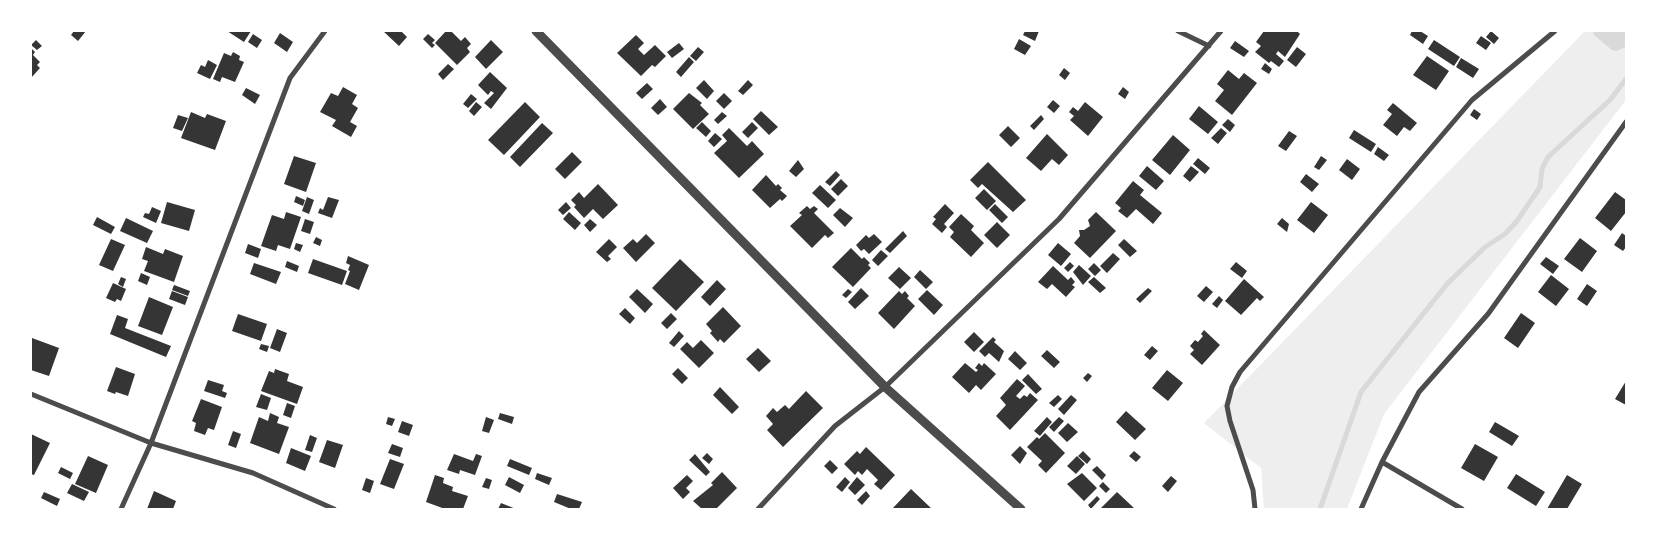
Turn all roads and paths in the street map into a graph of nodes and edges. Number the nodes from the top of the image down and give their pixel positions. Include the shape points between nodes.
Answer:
1 (325, 31) edge
2 (536, 31) edge
3 (1178, 31) edge
4 (1221, 31) edge
5 (1555, 31) edge
6 (1208, 46) junction
7 (1626, 122) edge
8 (886, 387) junction
9 (31, 394) edge
10 (152, 443) junction
11 (1382, 462) junction
12 (121, 509) edge
13 (334, 509) edge
14 (758, 509) edge
15 (1021, 509) edge
16 (1255, 509) edge
17 (1362, 509) edge
18 (1462, 509) edge

1 - 10 street via 290,78
2 - 8 street
3 - 6 street
4 - 6 street
5 - 16 street via 1472,100 1240,372 1227,406 1253,490
6 - 8 street via 1059,220
7 - 11 street via 1488,314 1419,392
8 - 14 street via 836,426
8 - 15 street
9 - 10 street
10 - 12 street
10 - 13 street via 253,473
11 - 17 street
11 - 18 street

